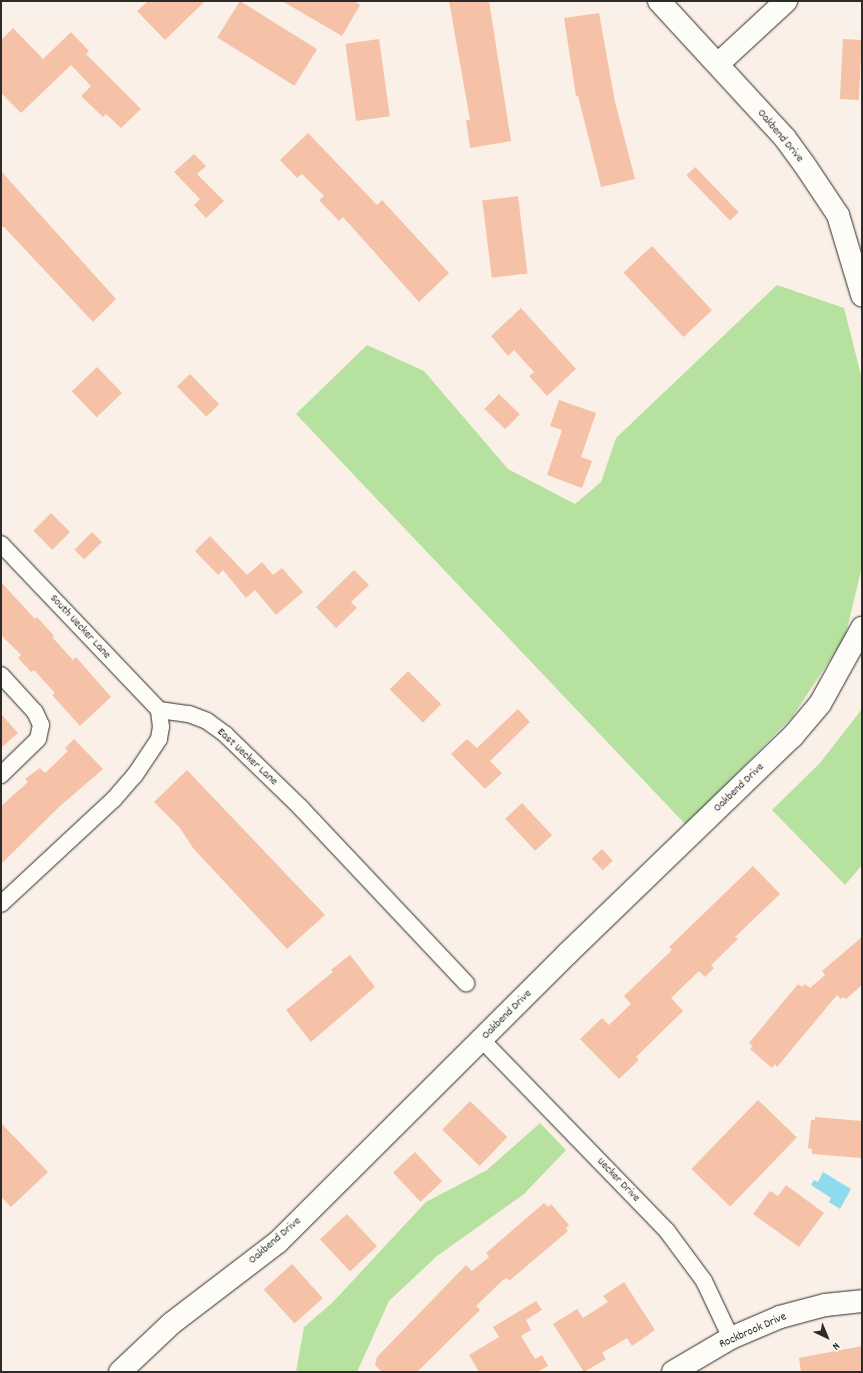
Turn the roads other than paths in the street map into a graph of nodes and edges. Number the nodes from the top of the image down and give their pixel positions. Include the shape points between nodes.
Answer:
1 (659, 1) edge
2 (786, 1) edge
3 (718, 64) junction
4 (862, 295) edge
5 (1, 544) edge
6 (862, 628) edge
7 (1, 675) edge
8 (159, 710) junction
9 (1, 774) edge
10 (1, 904) edge
11 (466, 983) dead end
12 (482, 1040) junction
13 (862, 1301) edge
14 (731, 1338) junction
15 (120, 1372) edge
16 (673, 1372) edge

1 - 3 street, Oakbend Drive
2 - 3 street
3 - 4 street, Oakbend Drive via 785,138 838,216
5 - 8 street, South Uecker Lane
6 - 12 street, Oakbend Drive via 820,704 792,737
7 - 9 street via 36,712 41,725 38,739
8 - 10 street via 159,739 135,775 114,799
8 - 11 street, East Uecker Lane via 189,714 207,721 226,735 301,808
12 - 14 street, Uecker Drive via 667,1231 704,1281
12 - 15 street, Oakbend Drive via 278,1242 172,1323
13 - 14 street, Rockbrook Drive via 825,1305 780,1317
14 - 16 street, Rockbrook Drive

